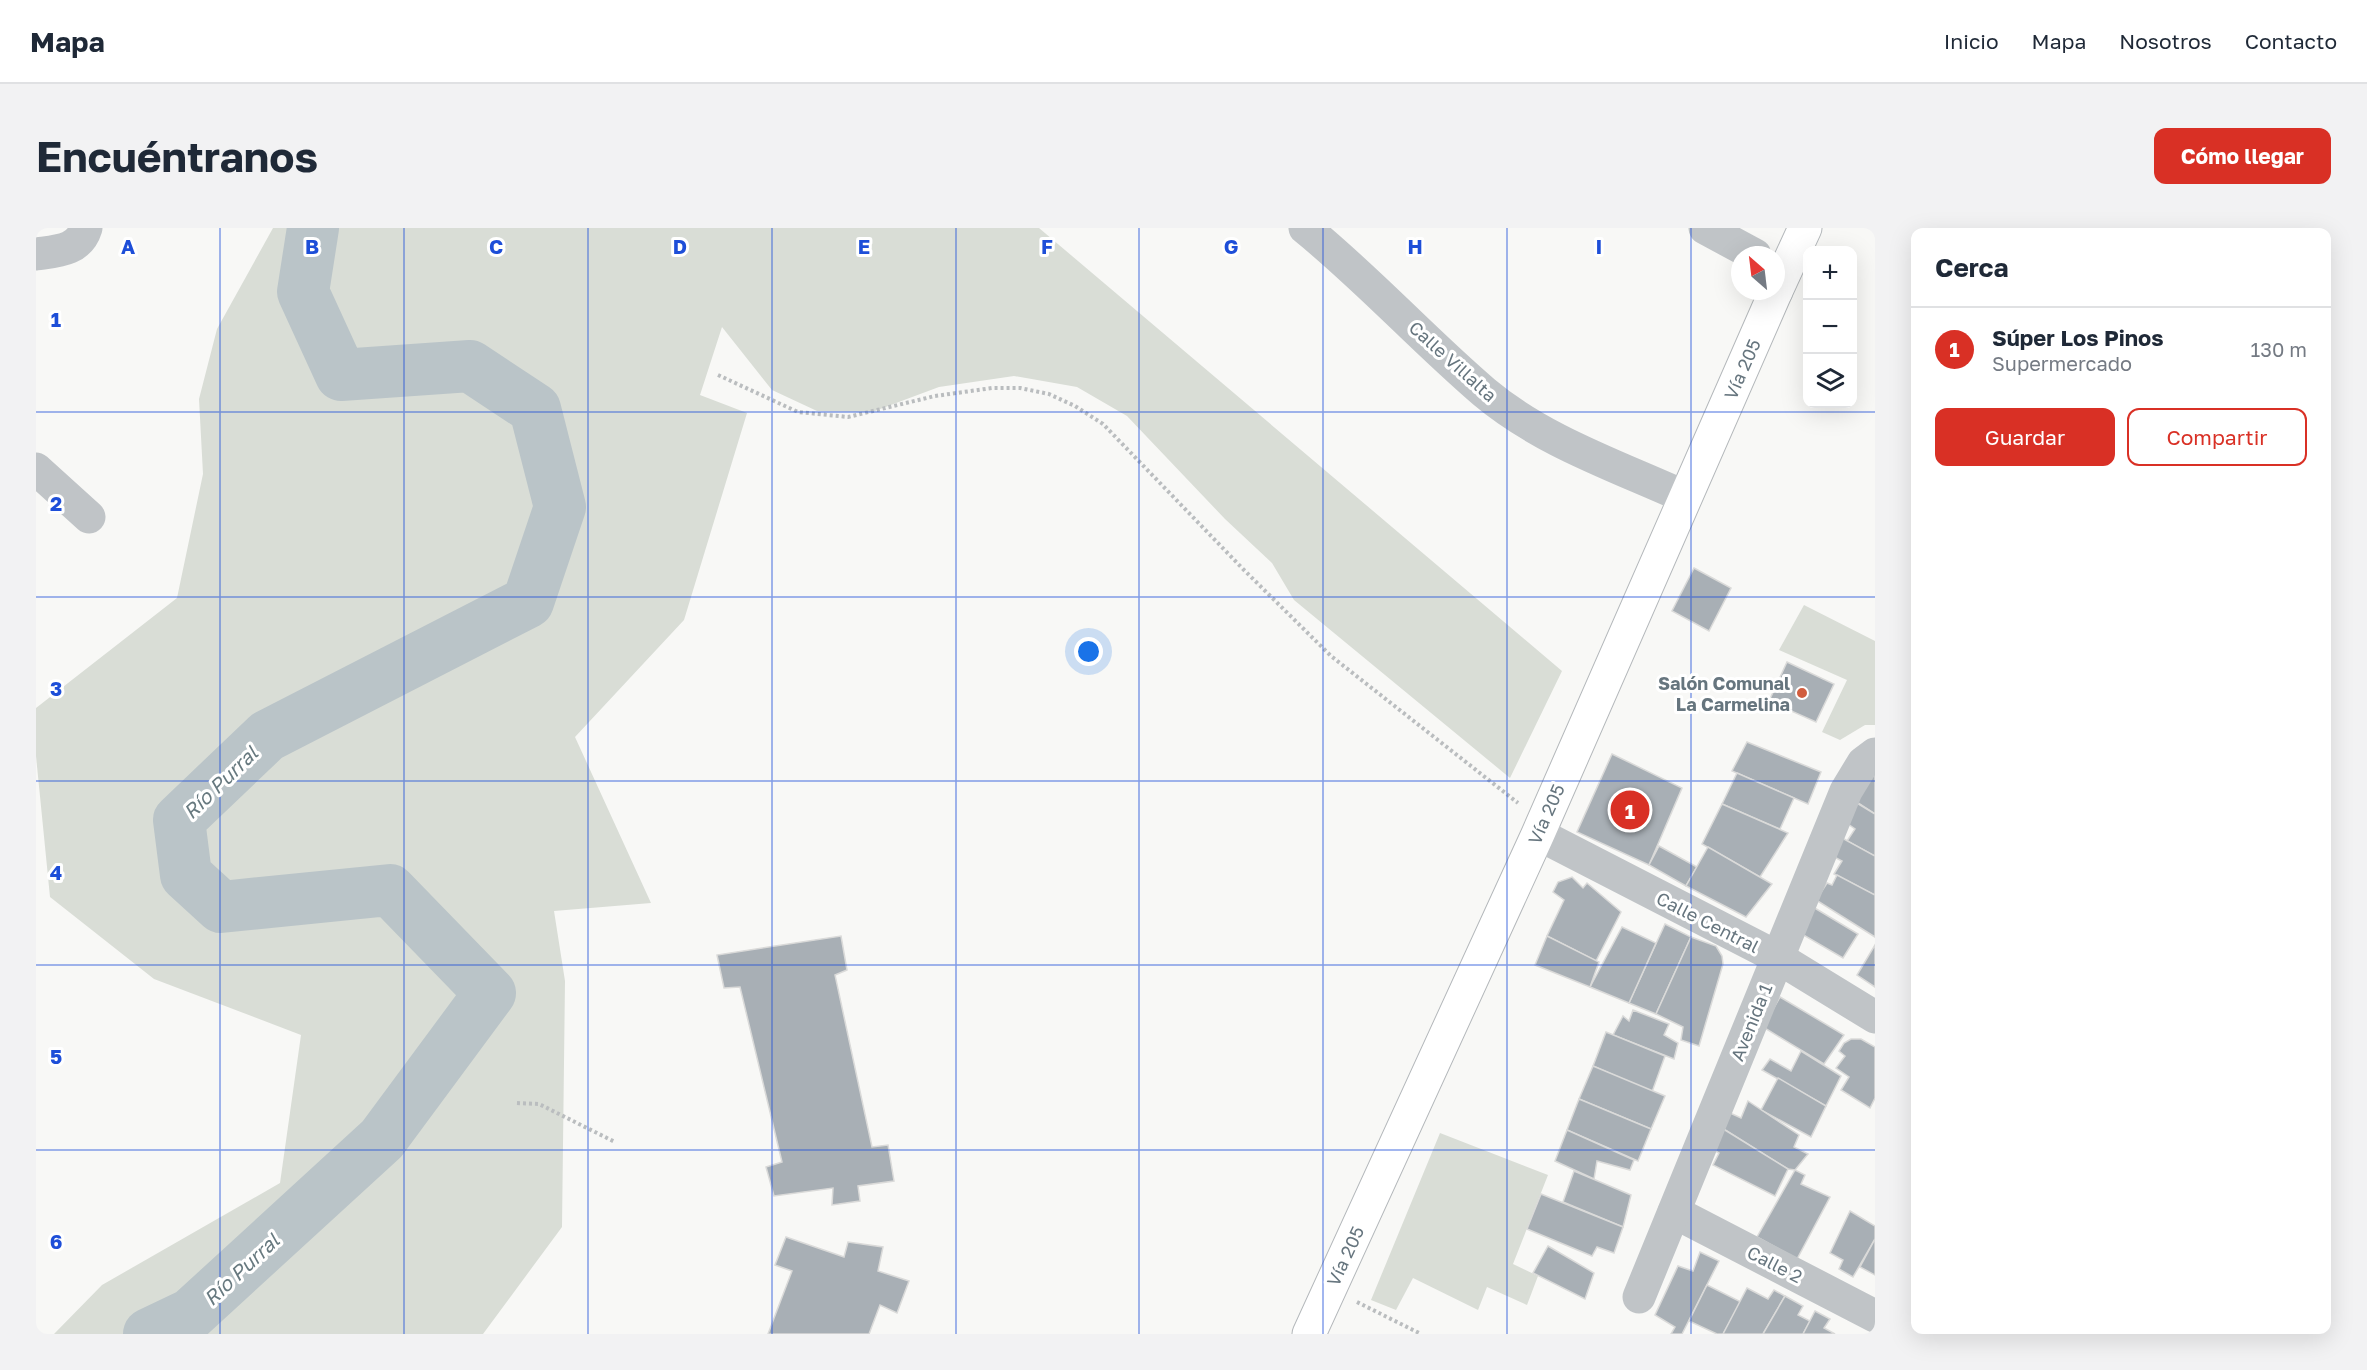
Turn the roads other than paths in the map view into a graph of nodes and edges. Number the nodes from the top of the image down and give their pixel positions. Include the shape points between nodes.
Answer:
1 (86, 228) edge
2 (1305, 228) edge
3 (1705, 228) edge
4 (1804, 228) edge
5 (1738, 246) edge
6 (36, 254) edge
7 (1785, 266) edge
8 (1769, 300) edge
9 (36, 469) edge
10 (1685, 497) junction
11 (89, 517) dead end
12 (1875, 754) edge
13 (1541, 826) junction
14 (1777, 957) junction
15 (1875, 1017) edge
16 (1674, 1212) junction
17 (1639, 1297) dead end
18 (1875, 1316) edge
19 (1309, 1334) edge

1 - 6 street via 83,237 68,250
2 - 10 street, Calle Villalta via 1485,393 1547,435
3 - 5 street
4 - 7 main road, Vía 205
8 - 10 main road, Vía 205
9 - 11 street
10 - 13 main road, Vía 205
12 - 14 street, Avenida 1 via 1863,763 1846,791
13 - 14 street, Calle Central
13 - 19 main road, Vía 205
14 - 15 street, Calle Central
14 - 16 street, Avenida 1
16 - 17 street, Avenida 1
16 - 18 street, Calle 2

